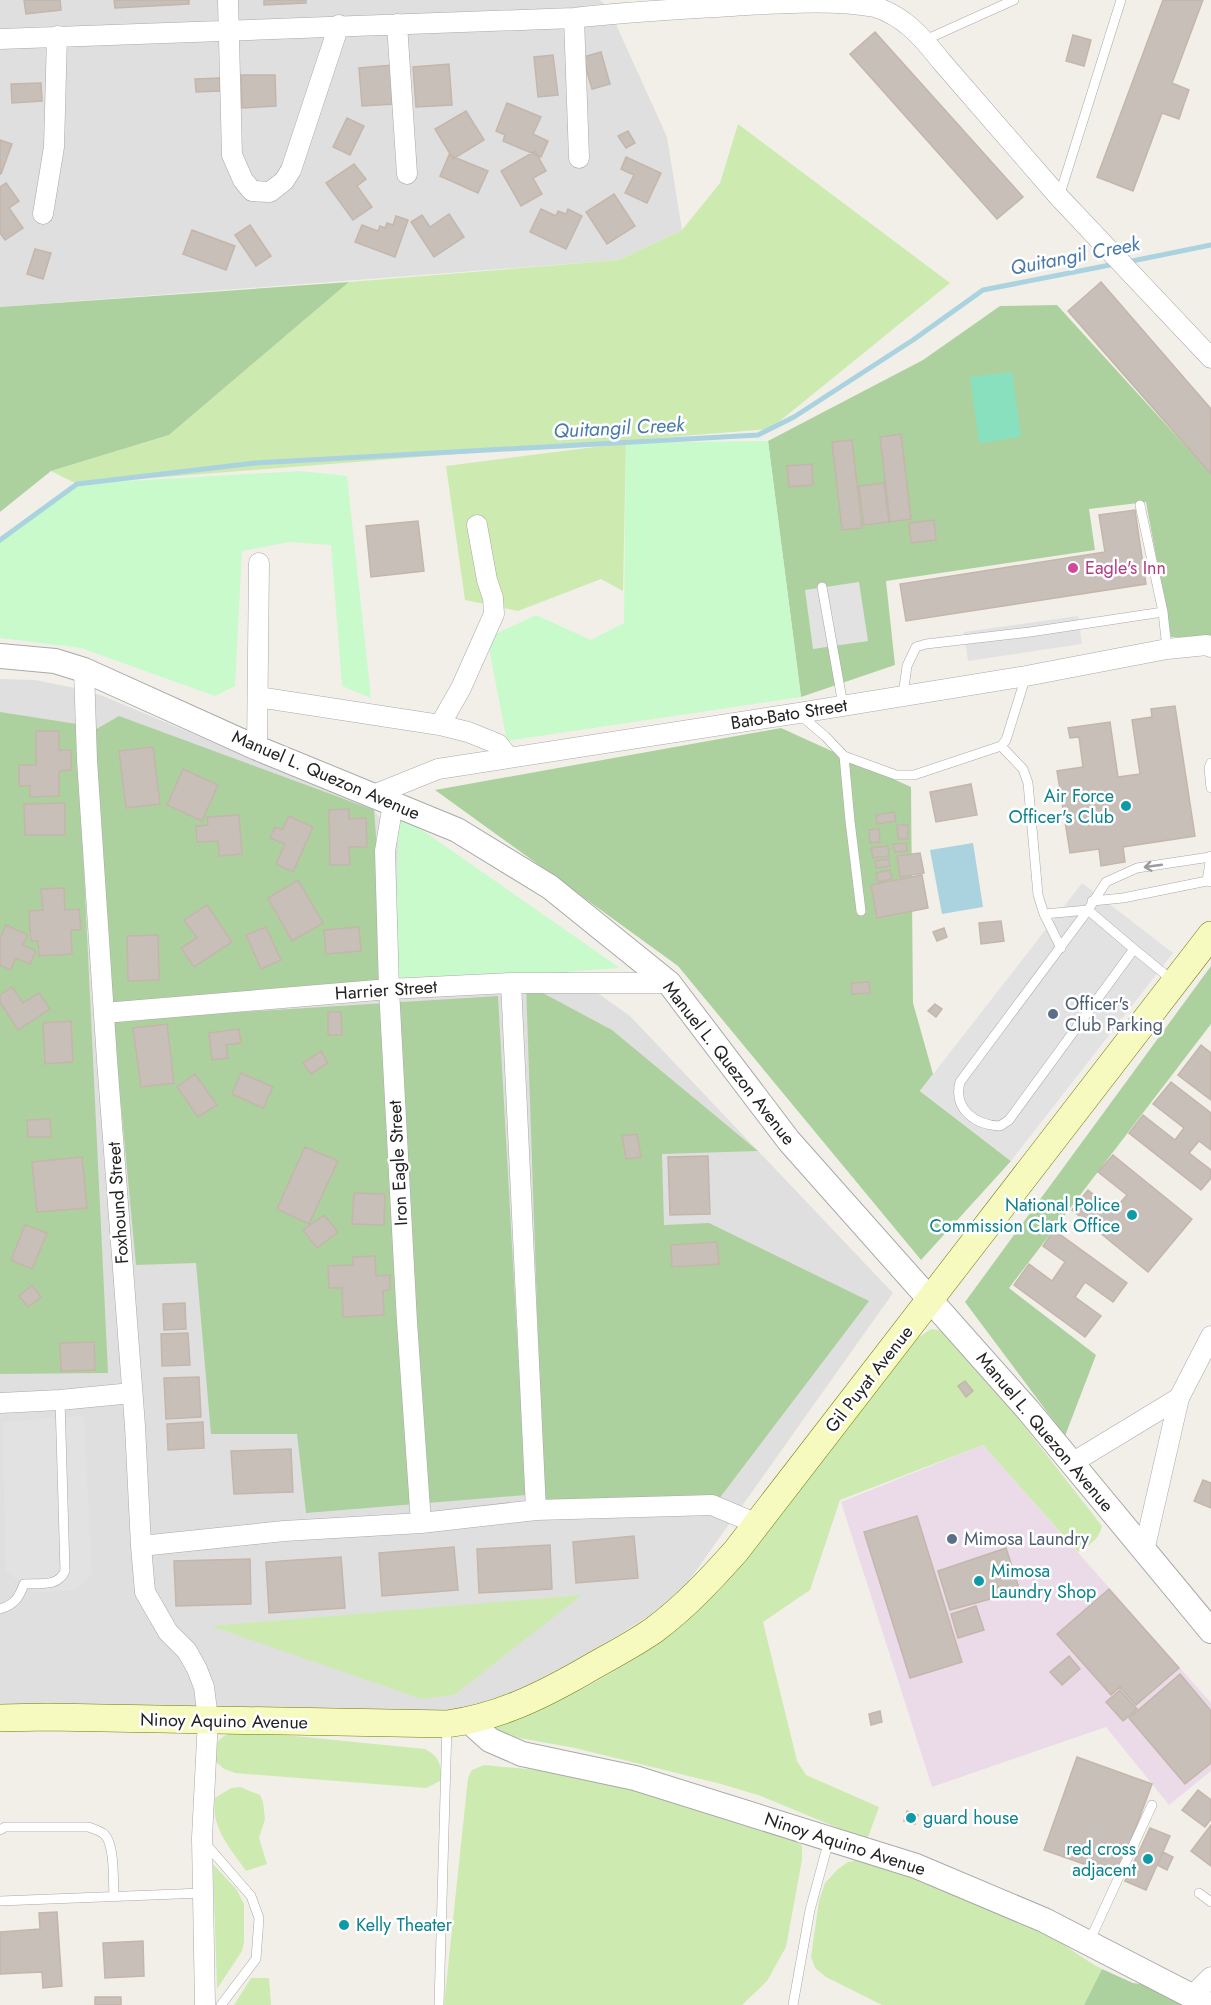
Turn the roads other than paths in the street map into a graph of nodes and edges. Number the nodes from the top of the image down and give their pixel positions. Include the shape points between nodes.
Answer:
1 (228, 0) edge
2 (1014, 0) edge
3 (1121, 0) edge
4 (612, 6) edge
5 (573, 18) junction
6 (397, 24) junction
7 (339, 26) junction
8 (230, 30) junction
9 (57, 36) junction
10 (0, 39) edge
11 (925, 40) junction
12 (579, 158) dead end
13 (407, 174) dead end
14 (1059, 197) junction
15 (43, 214) dead end
16 (1211, 358) edge
17 (1140, 505) dead end
18 (477, 525) dead end
19 (259, 563) dead end
20 (822, 587) dead end
21 (1163, 612) junction
22 (1211, 646) edge
23 (1167, 649) junction
24 (0, 656) edge
25 (84, 670) junction
26 (1026, 676) junction
27 (903, 695) junction
28 (258, 697) junction
29 (843, 705) junction
30 (799, 713) junction
31 (440, 725) junction
32 (1001, 746) junction
33 (257, 748) junction
34 (844, 756) junction
35 (509, 758) junction
36 (1211, 763) edge
37 (1211, 788) edge
38 (382, 800) junction
39 (1211, 857) edge
40 (1209, 882) edge
41 (1090, 905) junction
42 (861, 911) dead end
43 (1044, 914) junction
44 (1211, 935) edge
45 (1060, 948) junction
46 (1134, 949) junction
47 (1175, 982) junction
48 (511, 983) junction
49 (669, 983) junction
50 (389, 989) junction
51 (104, 1013) junction
52 (930, 1299) junction
53 (1211, 1336) edge
54 (132, 1393) junction
55 (1179, 1398) junction
56 (60, 1400) junction
57 (0, 1403) edge
58 (1072, 1463) junction
59 (536, 1510) junction
60 (421, 1523) junction
61 (757, 1524) junction
62 (141, 1546) junction
63 (1144, 1551) junction
64 (0, 1609) edge
65 (1211, 1631) edge
66 (0, 1718) edge
67 (207, 1719) junction
68 (458, 1723) junction
69 (1152, 1805) dead end
70 (0, 1830) edge
71 (202, 1838) junction
72 (829, 1838) junction
73 (203, 1893) junction
74 (1199, 1893) dead end
75 (114, 1897) junction
76 (0, 1901) edge
77 (1211, 1902) edge
78 (1089, 1943) junction
79 (1211, 1977) edge
80 (1201, 2000) edge
81 (206, 2005) edge
82 (220, 2005) edge
83 (439, 2005) edge
84 (793, 2005) edge

1 - 8 street
2 - 11 lane
3 - 14 lane
4 - 5 street
4 - 11 street via 837,2 876,7
5 - 6 street
5 - 12 street
6 - 7 street
6 - 13 street
7 - 8 street
7 - 8 street via 291,170 270,192 252,191 232,155
8 - 9 street
9 - 10 street
9 - 15 street via 54,147
11 - 14 street
14 - 16 street
17 - 21 lane
18 - 31 street via 494,614
19 - 28 street
20 - 29 lane
21 - 23 lane
21 - 27 lane via 916,647 907,666
22 - 23 street, Bato-Bato Street
23 - 26 street, Bato-Bato Street
24 - 25 street, Manuel L. Quezon Avenue via 54,661
25 - 33 street, Manuel L. Quezon Avenue
25 - 51 street, Foxhound Street
26 - 27 street, Bato-Bato Street
26 - 32 lane
27 - 29 street, Bato-Bato Street
28 - 31 street
28 - 33 street
29 - 30 street, Bato-Bato Street
30 - 34 lane
30 - 35 street, Bato-Bato Street
31 - 35 street via 498,744
32 - 34 lane via 914,775 896,775
32 - 43 lane via 1023,769 1028,783 1038,895
33 - 38 street, Manuel L. Quezon Avenue
34 - 42 lane
35 - 38 street, Bato-Bato Street via 438,769
36 - 37 lane
38 - 49 street, Manuel L. Quezon Avenue via 457,830 550,887
38 - 50 street, Iron Eagle Street
39 - 40 lane
39 -> 41 lane via 1137,868 1106,882
40 - 41 lane
41 - 43 lane
41 - 45 lane
41 - 46 lane
43 - 45 lane
44 - 47 main road, Gil Puyat Avenue
45 - 46 lane via 960,1082 959,1101 978,1123 1000,1126 1009,1120
46 - 47 lane
47 - 52 main road, Gil Puyat Avenue
48 - 49 street, Harrier Street
48 - 50 street, Harrier Street
48 - 59 street
49 - 52 street, Manuel L. Quezon Avenue via 789,1141
50 - 51 street, Harrier Street
50 - 60 street, Iron Eagle Street
51 - 54 street, Foxhound Street
52 - 58 street, Manuel L. Quezon Avenue
52 - 61 main road, Gil Puyat Avenue
53 - 55 street
54 - 56 street
54 - 62 street, Foxhound Street
55 - 58 street
55 - 63 street
56 - 57 street
56 - 64 lane via 65,1571 57,1582 24,1584 19,1598
58 - 63 street, Manuel L. Quezon Avenue
59 - 60 street
59 - 61 street via 712,1505
60 - 62 street via 284,1531
61 - 68 main road, Gil Puyat Avenue via 709,1582 631,1645 520,1705
62 - 67 street, Foxhound Street via 146,1592 168,1632 187,1651 197,1669 204,1687
63 - 65 street, Manuel L. Quezon Avenue
66 - 67 main road, Ninoy Aquino Avenue
67 - 68 main road, Ninoy Aquino Avenue
67 - 71 street, Foxhound Street
68 - 72 street, Ninoy Aquino Avenue via 522,1754 635,1778
68 - 83 lane
69 - 78 lane
70 - 75 lane via 88,1827 99,1831 110,1846
71 - 73 street, Foxhound Street
71 - 82 lane via 251,1896 259,1918 256,1959
72 - 78 street, Ninoy Aquino Avenue via 916,1866
72 - 84 lane via 810,1910
73 - 75 lane
73 - 81 street, Foxhound Street
74 - 77 lane
75 - 76 lane
78 - 80 street, Ninoy Aquino Avenue
79 - 80 street

